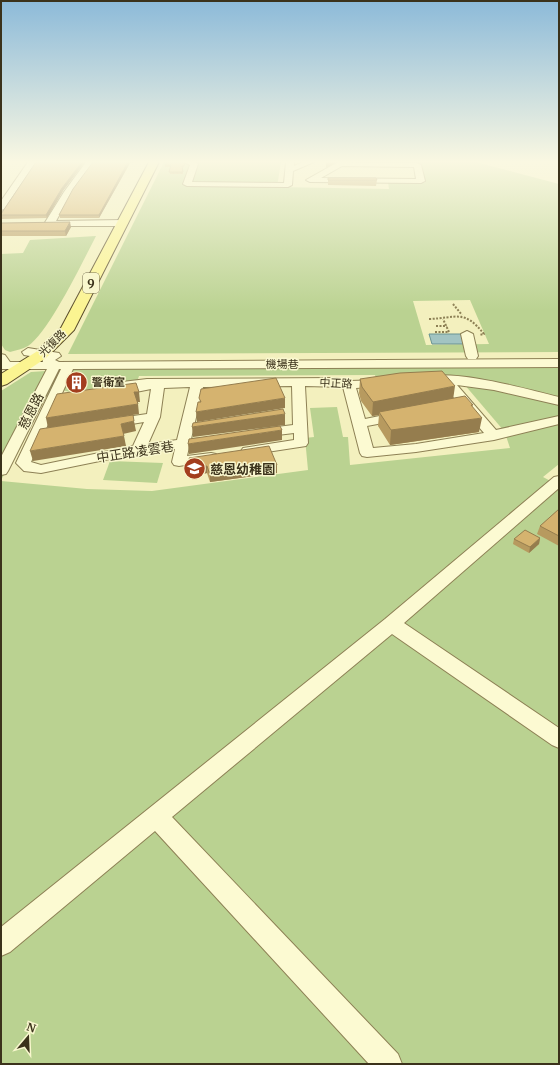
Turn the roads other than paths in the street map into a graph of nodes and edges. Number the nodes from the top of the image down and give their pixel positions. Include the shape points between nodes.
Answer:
1 (57, 212) edge
2 (123, 212) edge
3 (125, 212) edge
4 (118, 223) junction
5 (36, 224) edge
6 (50, 224) junction
7 (468, 335) road end
8 (41, 355) junction
9 (559, 355) edge
10 (472, 356) junction
11 (28, 359) junction
12 (124, 361) junction
13 (559, 363) edge
14 (3, 364) edge
15 (55, 365) junction
16 (69, 365) junction
17 (445, 379) junction
18 (413, 381) edge
19 (1, 382) edge
20 (298, 382) junction
21 (389, 382) edge
22 (158, 384) junction
23 (197, 384) junction
24 (349, 385) junction
25 (103, 391) edge
26 (559, 401) edge
27 (466, 404) junction
28 (451, 406) edge
29 (300, 412) junction
30 (284, 414) edge
31 (412, 414) edge
32 (153, 417) junction
33 (559, 420) edge
34 (359, 424) junction
35 (99, 425) edge
36 (202, 426) edge
37 (300, 428) junction
38 (187, 429) junction
39 (52, 433) edge
40 (37, 435) junction
41 (248, 435) edge
42 (494, 436) junction
43 (219, 439) edge
44 (182, 445) junction
45 (140, 449) junction
46 (1, 471) edge
47 (559, 480) edge
48 (391, 624) junction
49 (559, 739) edge
50 (156, 816) junction
51 (1, 943) edge
52 (388, 1064) edge

1 - 6 street
2 - 4 main road, 光復路 / 9
3 - 4 main road, 光復路 / 9
4 - 6 street
4 - 8 main road, 光復路 / 9 via 67,330
4 - 11 main road, 光復路 / 9 via 56,326
5 - 6 street
7 - 10 street
8 - 11 main road, 光復路 / 9
8 - 12 street, 機場巷
8 - 15 street
9 - 10 street, 機場巷
10 - 12 street, 機場巷
11 - 14 main road, 光復路 / 9
11 - 15 street, 機場巷
11 - 19 main road, 光復路 / 9
12 - 13 street, 機場巷
12 - 16 street, 機場巷
15 - 16 street, 機場巷
15 - 46 street, 慈恩路
16 - 40 street via 62,397
17 - 18 street
17 - 26 street
17 - 27 street
20 - 23 street, 中正路
20 - 24 street, 中正路 via 336,382
20 - 29 street
21 - 24 street, 中正路
22 - 23 street, 中正路
22 - 25 street, 中正路
22 - 32 street
23 - 38 street
24 - 34 street
27 - 28 street
27 - 42 street
29 - 30 street
29 - 37 street
31 - 34 street
32 - 35 street
32 - 45 street
33 - 42 street
34 - 42 street via 367,453 417,449
36 - 38 street
37 - 41 street
37 - 44 street, 中正路凌雲巷 via 301,443 179,462
38 - 44 street
39 - 40 street
40 - 45 street, 中正路凌雲巷 via 23,463 29,468 41,469
43 - 44 street
44 - 45 street, 中正路凌雲巷
47 - 48 street
48 - 49 street
48 - 50 street
50 - 51 street
50 - 52 street

